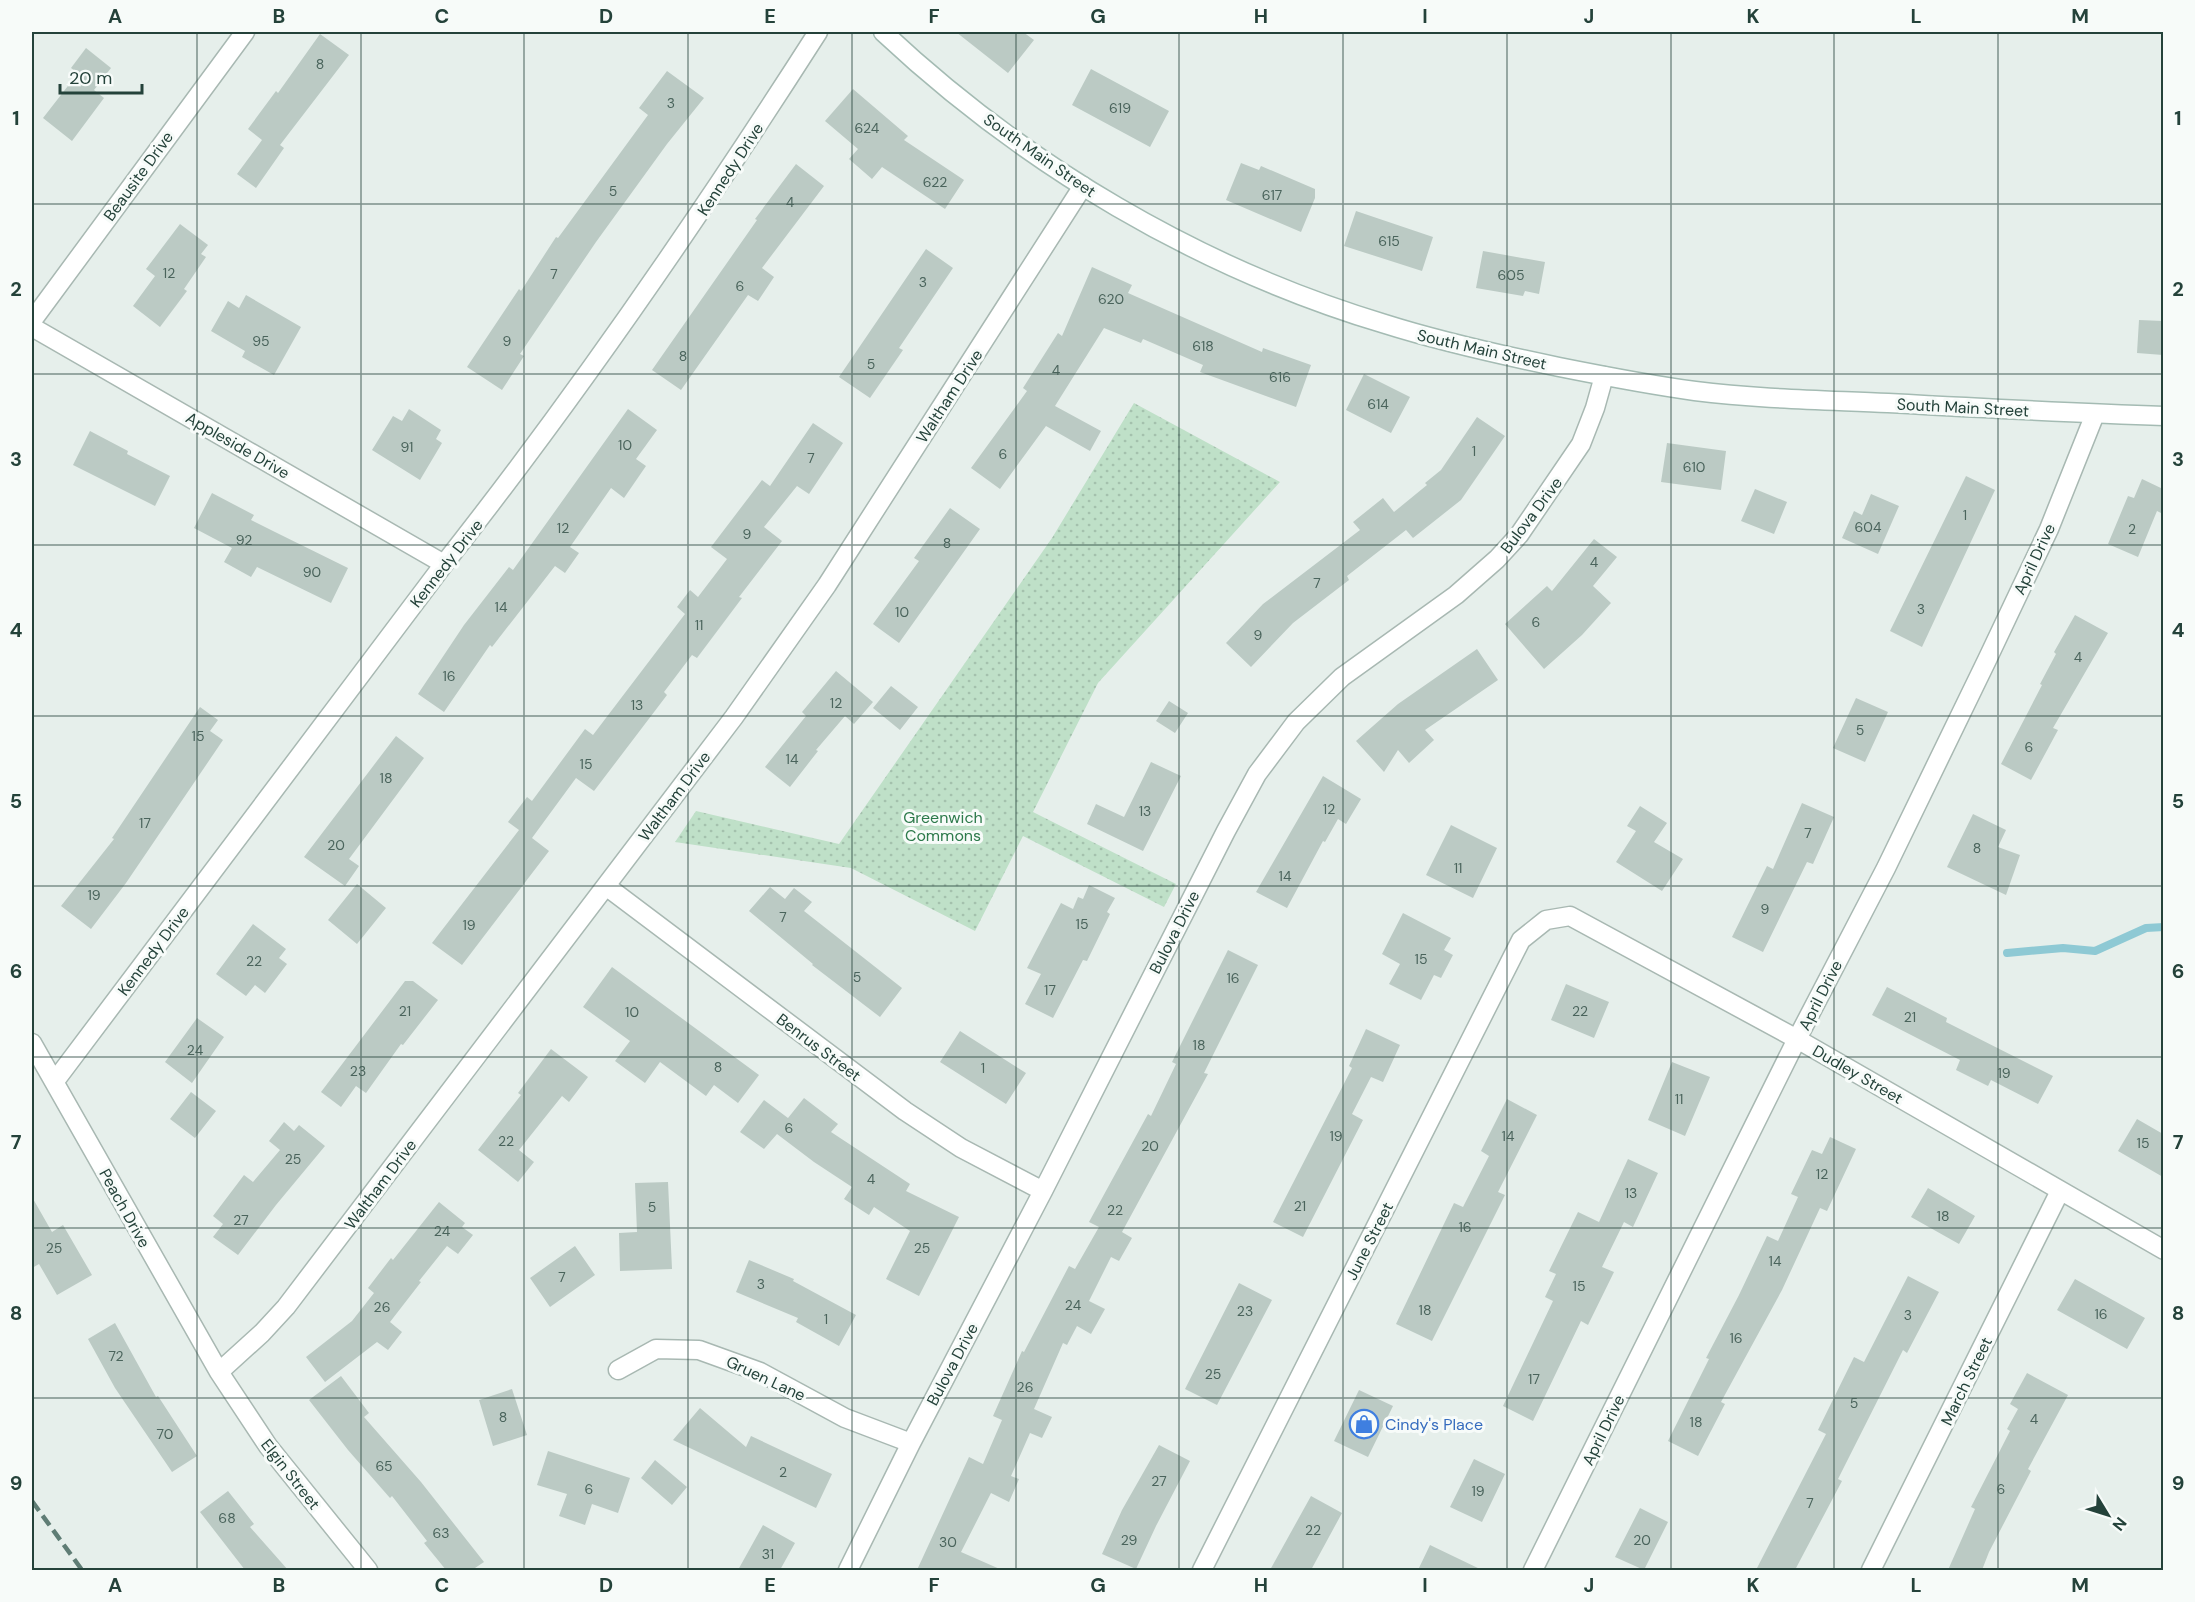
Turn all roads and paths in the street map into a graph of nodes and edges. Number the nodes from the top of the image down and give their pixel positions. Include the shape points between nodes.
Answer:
1 (245, 32) edge
2 (818, 32) edge
3 (883, 32) edge
4 (1083, 186) junction
5 (32, 321) edge
6 (32, 327) edge
7 (1604, 376) junction
8 (2095, 414) junction
9 (2163, 416) edge
10 (444, 564) junction
11 (606, 886) junction
12 (1546, 920) joint
13 (1797, 1039) junction
14 (32, 1043) edge
15 (55, 1081) junction
16 (1043, 1191) junction
17 (2060, 1191) junction
18 (2163, 1250) edge
19 (618, 1370) dead end
20 (219, 1372) junction
21 (910, 1443) junction
22 (368, 1570) edge
23 (848, 1570) edge
24 (1202, 1570) edge
25 (1533, 1570) edge
26 (1871, 1570) edge

1 - 5 street, Beausite Drive
2 - 10 street, Kennedy Drive via 724,179 615,337
3 - 4 street, South Main Street via 1006,134
4 - 7 street, South Main Street via 1188,246 1322,303 1443,341
4 - 11 street, Waltham Drive via 827,585 734,717
6 - 10 street, Appleside Drive
7 - 8 street, South Main Street via 1695,391 1782,398
7 - 16 street, Bulova Drive via 1581,444 1519,536 1455,595 1342,677 1296,722 1263,765
8 - 9 street, South Main Street
8 - 13 street, April Drive via 2049,529 1992,650
10 - 15 street, Kennedy Drive
11 - 16 street, Benrus Street via 904,1112 961,1148
11 - 20 street, Waltham Drive via 286,1307
12 - 13 street, Dudley Street via 1570,916
12 - 24 street, June Street via 1521,940
13 - 17 street, Dudley Street
13 - 25 street, April Drive
14 - 15 street, Peach Drive
15 - 20 street, Peach Drive
16 - 21 street, Bulova Drive
17 - 18 street, Dudley Street
17 - 26 street, March Street
19 - 21 street, Gruen Lane via 656,1349 699,1350 760,1372 845,1418
20 - 22 street, Elgin Street via 268,1446
21 - 23 street, Bulova Drive

